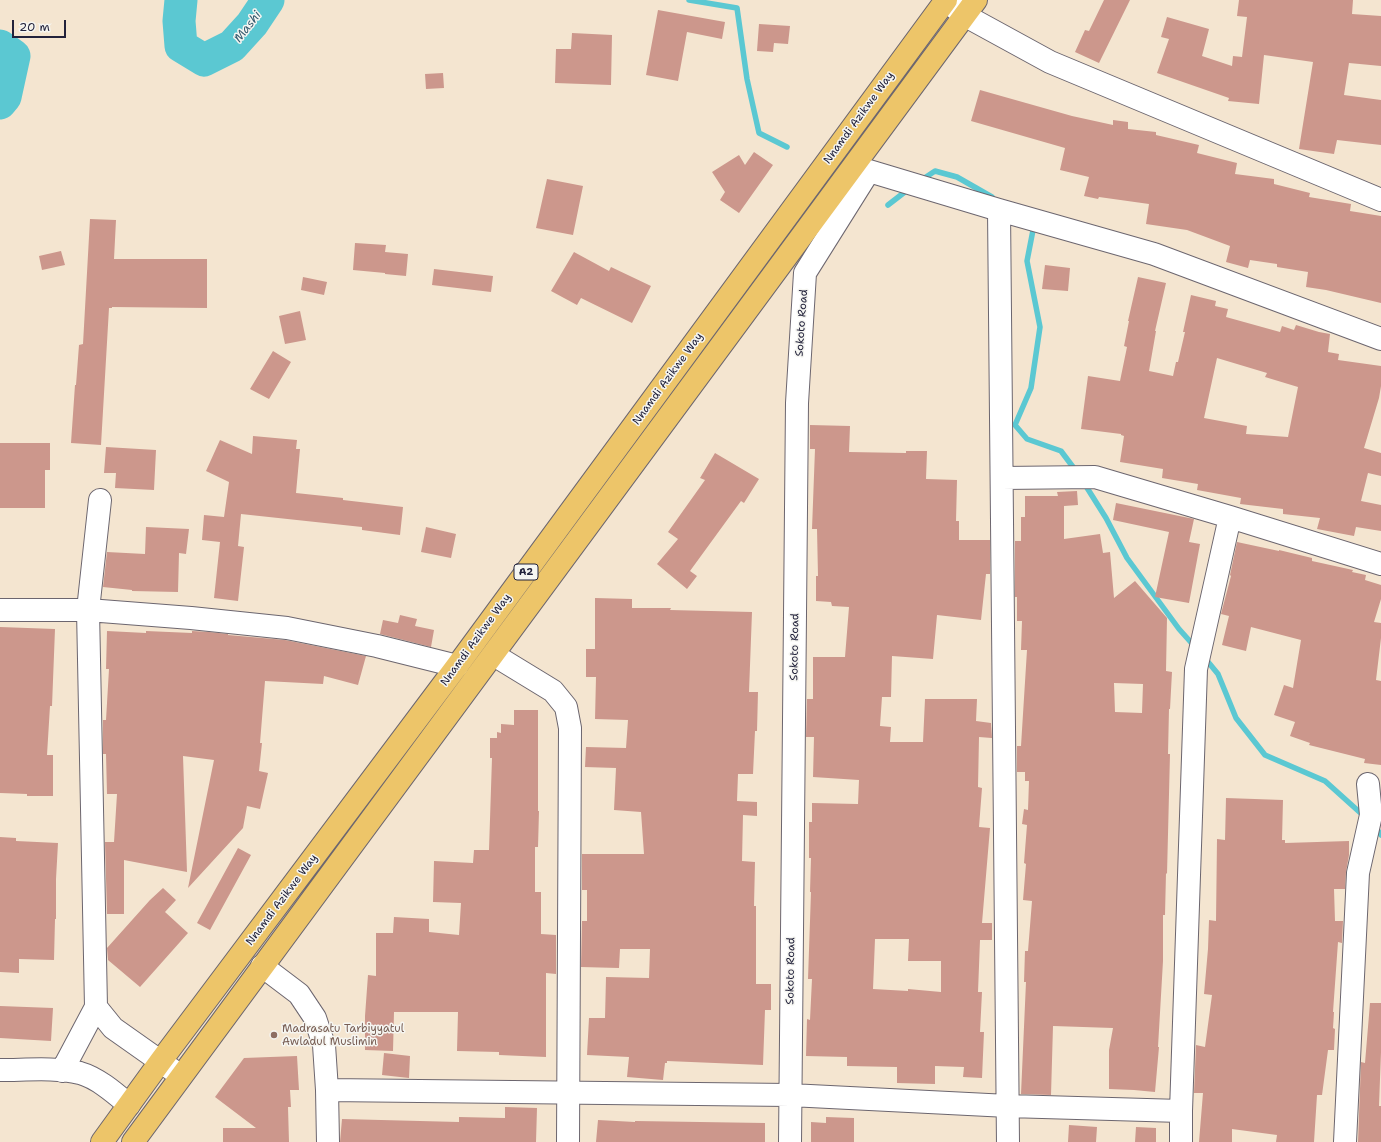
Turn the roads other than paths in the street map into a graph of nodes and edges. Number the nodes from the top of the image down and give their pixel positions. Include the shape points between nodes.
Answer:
1 (945, 0) edge
2 (970, 8) edge
3 (1381, 200) edge
4 (999, 210) junction
5 (1381, 339) edge
6 (1002, 478) junction
7 (100, 500) dead end
8 (1230, 517) junction
9 (1381, 564) edge
10 (0, 610) edge
11 (88, 610) junction
12 (494, 655) junction
13 (457, 666) junction
14 (1368, 784) dead end
15 (262, 966) junction
16 (96, 1007) junction
17 (160, 1062) junction
18 (0, 1070) edge
19 (62, 1070) junction
20 (181, 1076) junction
21 (327, 1090) junction
22 (567, 1094) junction
23 (790, 1095) junction
24 (129, 1105) junction
25 (1008, 1106) junction
26 (1181, 1112) junction
27 (102, 1142) edge
28 (133, 1142) edge
29 (328, 1142) edge
30 (568, 1142) edge
31 (790, 1142) edge
32 (1008, 1142) edge
33 (1181, 1142) edge
34 (1345, 1142) edge

1 - 2 street
1 - 13 highway, Nnamdi Azikwe Way / A2
2 - 3 street via 1050,62
2 - 12 highway, Nnamdi Azikwe Way / A2
4 - 5 street via 1154,254
4 - 6 street
4 - 23 street, Sokoto Road via 870,171 805,273 797,403
6 - 8 street via 1101,479
6 - 25 street
7 - 11 street
8 - 9 street
8 - 26 street via 1196,669
10 - 11 street
11 - 13 street via 287,628 377,646
11 - 16 street
12 - 15 highway, Nnamdi Azikwe Way / A2
12 - 22 street via 553,691 566,708 570,728
13 - 17 highway, Nnamdi Azikwe Way / A2
14 - 34 street via 1371,814 1358,873
15 - 20 highway, Nnamdi Azikwe Way / A2
15 - 21 street via 299,994 314,1018 324,1045
16 - 17 street via 113,1028
16 - 19 street
17 - 20 street
17 - 24 highway, Nnamdi Azikwe Way / A2
18 - 19 street
19 - 24 street via 88,1077 107,1087
20 - 28 highway, Nnamdi Azikwe Way / A2
21 - 22 street
21 - 29 street
22 - 23 street
22 - 30 street
23 - 25 street
23 - 31 street, Sokoto Road
24 - 27 highway, Nnamdi Azikwe Way / A2
25 - 26 street
25 - 32 street
26 - 33 street

